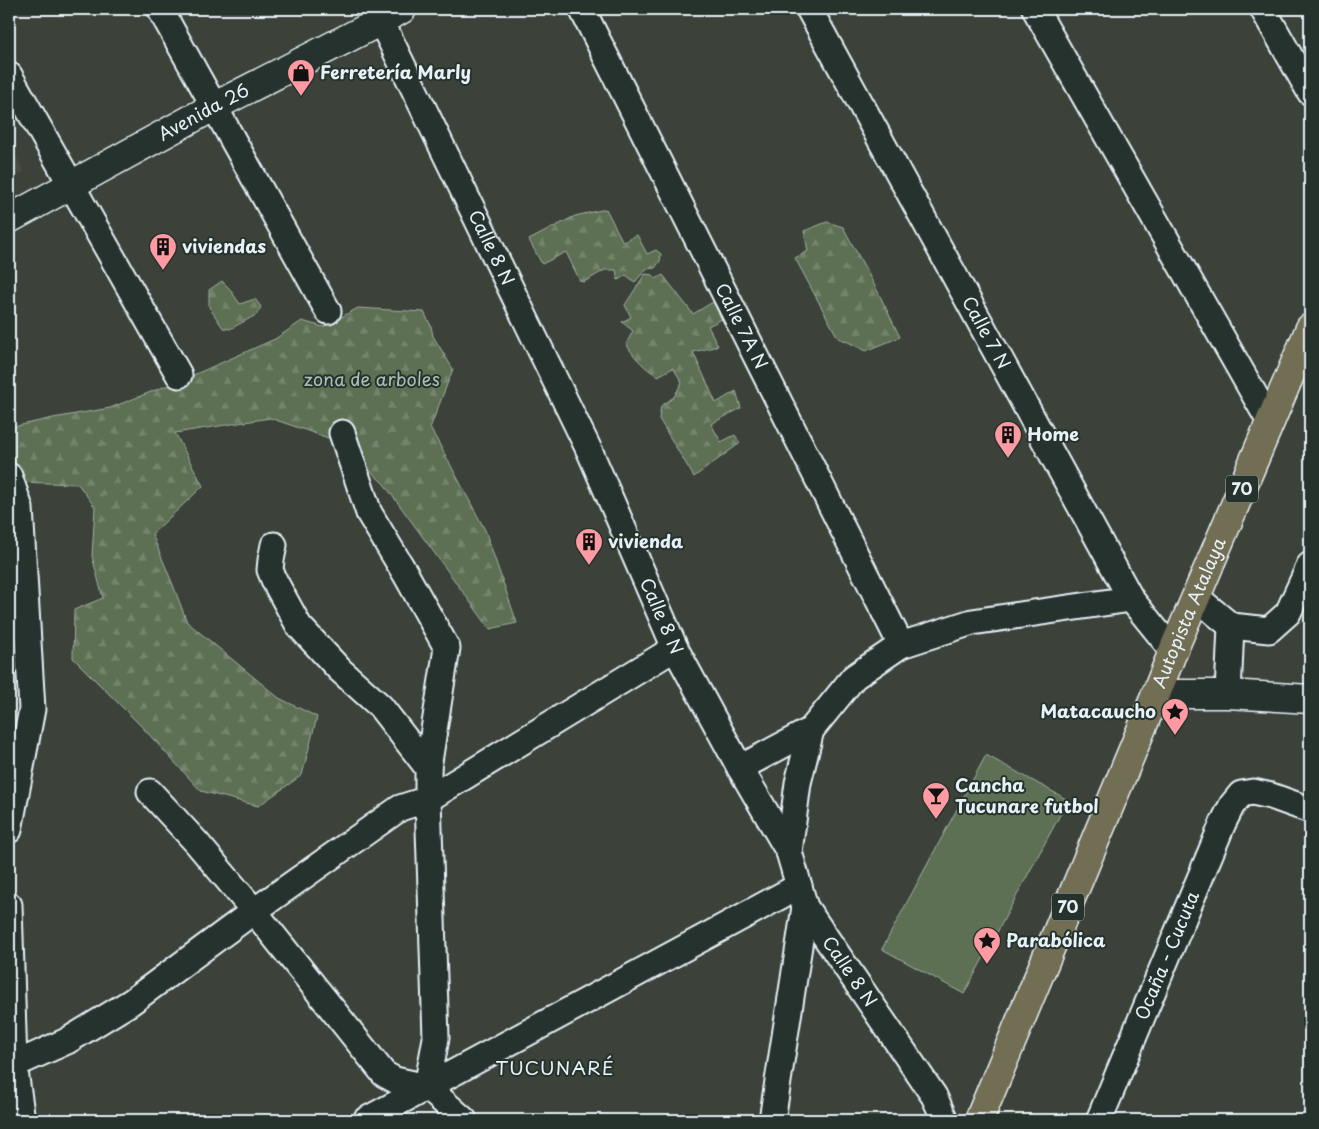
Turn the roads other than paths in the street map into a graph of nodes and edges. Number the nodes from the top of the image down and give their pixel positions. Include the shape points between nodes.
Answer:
1 (160, 9) edge
2 (582, 9) edge
3 (809, 9) edge
4 (1035, 9) edge
5 (1263, 9) edge
6 (385, 13) edge
7 (9, 75) edge
8 (1310, 92) edge
9 (215, 106) junction
10 (70, 184) junction
11 (9, 219) edge
12 (328, 311) dead end
13 (1310, 328) edge
14 (178, 375) dead end
15 (1270, 422) junction
16 (342, 433) dead end
17 (9, 476) edge
18 (274, 546) dead end
19 (1310, 565) edge
20 (1196, 597) junction
21 (1131, 599) junction
22 (1231, 626) junction
23 (901, 645) junction
24 (675, 648) junction
25 (1173, 651) junction
26 (1156, 694) junction
27 (1228, 694) junction
28 (1310, 699) edge
29 (811, 730) junction
30 (428, 768) junction
31 (740, 768) junction
32 (150, 792) dead end
33 (428, 799) junction
34 (1310, 810) edge
35 (9, 830) edge
36 (789, 852) junction
37 (802, 897) junction
38 (9, 905) edge
39 (254, 911) junction
40 (12, 1065) edge
41 (427, 1087) junction
42 (22, 1120) edge
43 (366, 1120) edge
44 (464, 1120) edge
45 (772, 1120) edge
46 (945, 1120) edge
47 (979, 1120) edge
48 (1099, 1120) edge

1 - 9 street
2 - 23 street, Calle 7A N
3 - 21 street, Calle 7 N
4 - 15 street
5 - 8 street
6 - 9 street, Avenida 26
6 - 24 street, Calle 8 N via 590,452
7 - 10 street
9 - 10 street, Avenida 26
9 - 12 street
10 - 11 street, Avenida 26
10 - 14 street
13 - 15 main road, Autopista Atalaya / 70
15 - 20 main road, Autopista Atalaya / 70
16 - 30 street via 369,514 447,648
17 - 35 street via 20,508 32,709
18 - 30 street via 270,570 299,626 380,706
19 - 22 street via 1288,613 1269,630
20 - 22 street
20 - 25 main road, Autopista Atalaya / 70
21 - 23 street via 972,622
21 - 25 street, Calle 7 N
22 - 27 street
23 - 29 street via 854,676
24 - 31 street, Calle 8 N
24 - 33 street
25 - 26 main road, Autopista Atalaya / 70
26 - 27 street
26 - 47 main road, Autopista Atalaya / 70
27 - 28 street
29 - 31 street
29 - 36 street via 798,783
30 - 33 street
31 - 36 street, Calle 8 N
32 - 39 street
33 - 39 street via 400,808
33 - 41 street via 436,1038
34 - 48 street, Ocaña - Cucuta via 1253,792 1241,794 1232,806
36 - 37 street, Calle 8 N
37 - 41 street
37 - 45 street
37 - 46 street, Calle 8 N via 934,1096
38 - 40 street
39 - 40 street via 131,1002 67,1041
39 - 41 street via 384,1074 395,1080
40 - 42 street
41 - 43 street
41 - 44 street

